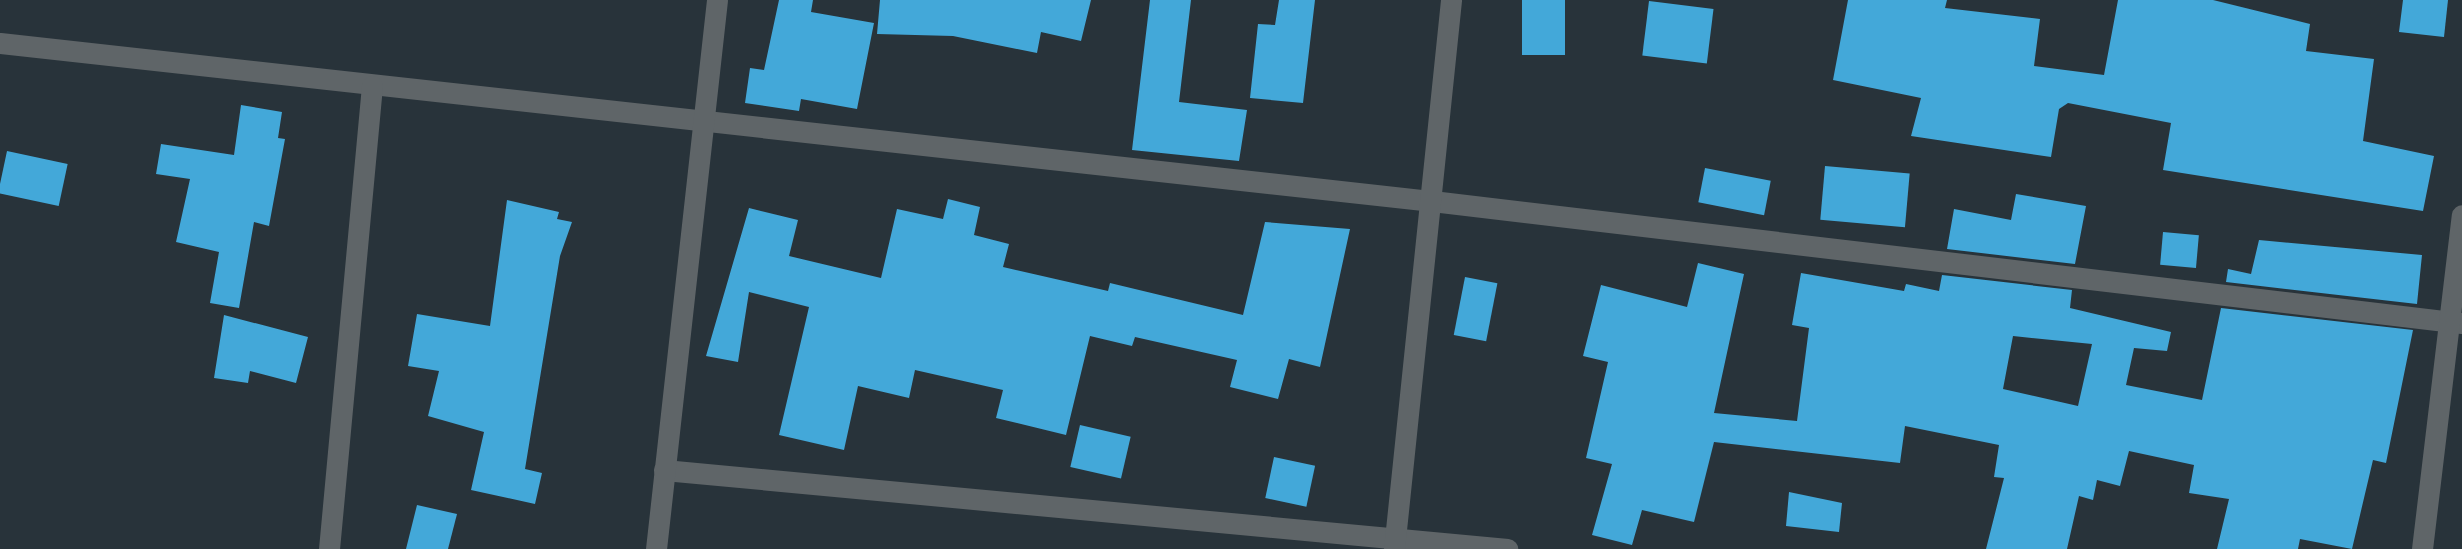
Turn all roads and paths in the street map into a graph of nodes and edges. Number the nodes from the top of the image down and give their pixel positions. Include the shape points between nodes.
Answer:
1 (717, 0) edge
2 (1451, 0) edge
3 (0, 43) edge
4 (372, 86) junction
5 (703, 124) junction
6 (1432, 201) junction
7 (2462, 215) edge
8 (2458, 323) edge
9 (664, 470) junction
10 (1394, 543) edge
11 (329, 549) edge
12 (656, 549) edge
13 (1507, 549) edge
14 (2423, 549) edge

1 - 5 street
2 - 6 street
3 - 4 street
4 - 5 street
4 - 11 street
5 - 6 street
5 - 9 street
6 - 8 street
6 - 10 street
7 - 8 street
8 - 14 street
9 - 10 street
9 - 12 street
10 - 13 street

